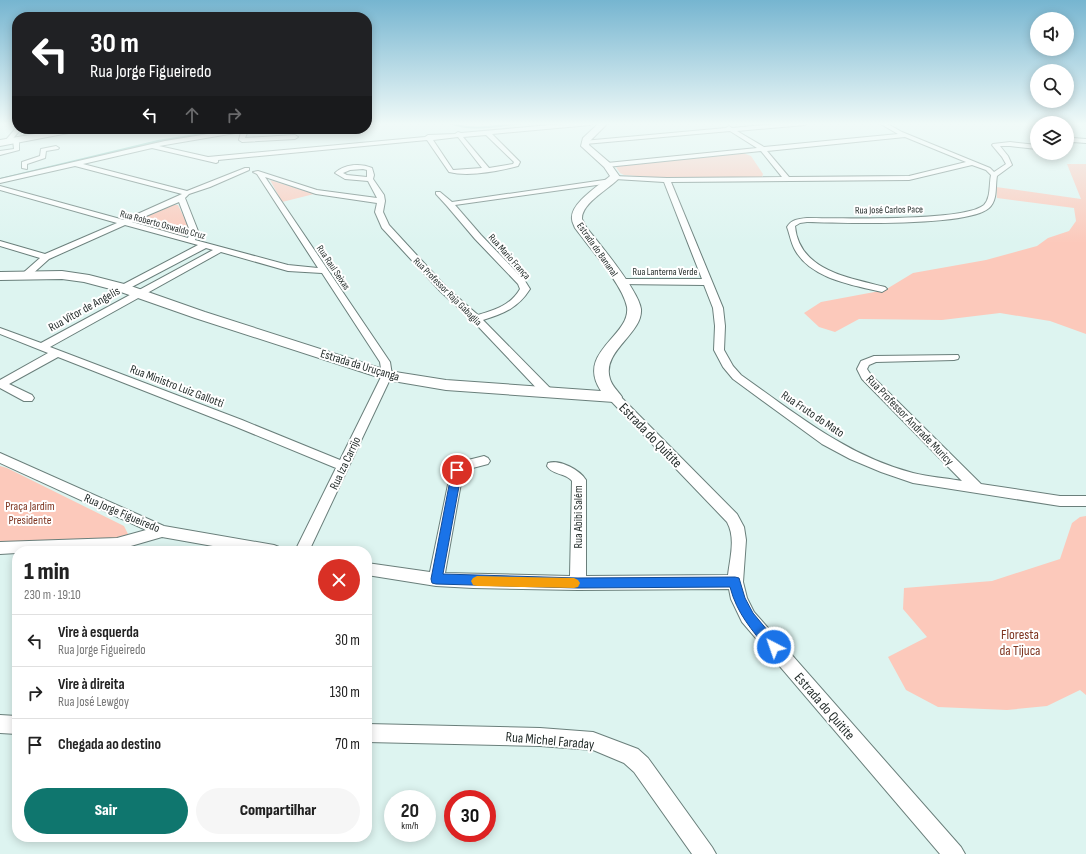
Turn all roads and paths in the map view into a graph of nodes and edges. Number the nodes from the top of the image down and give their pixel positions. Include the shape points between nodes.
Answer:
1 (23, 163) edge
2 (49, 163) edge
3 (75, 163) joint
4 (224, 163) edge
5 (445, 163) edge
6 (482, 163) edge
7 (516, 163) edge
8 (622, 163) edge
9 (774, 163) edge
10 (1008, 163) edge
11 (607, 164) joint
12 (974, 164) junction
13 (1007, 166) junction
14 (25, 168) junction
15 (247, 169) junction
16 (488, 170) junction
17 (259, 173) junction
18 (771, 173) dead end
19 (0, 174) edge
20 (994, 175) junction
21 (370, 179) dead end
22 (613, 179) junction
23 (776, 179) junction
24 (788, 179) junction
25 (667, 180) junction
26 (0, 181) edge
27 (0, 188) edge
28 (438, 193) dead end
29 (184, 196) junction
30 (381, 201) junction
31 (450, 204) junction
32 (124, 223) junction
33 (190, 241) junction
34 (0, 243) edge
35 (212, 247) junction
36 (46, 257) junction
37 (323, 271) junction
38 (26, 275) junction
39 (0, 276) edge
40 (621, 282) junction
41 (708, 282) junction
42 (882, 289) dead end
43 (131, 291) junction
44 (476, 319) junction
45 (3, 335) edge
46 (42, 347) junction
47 (57, 353) junction
48 (954, 357) dead end
49 (387, 375) junction
50 (547, 392) junction
51 (614, 397) junction
52 (28, 398) dead end
53 (0, 458) edge
54 (484, 461) dead end
55 (344, 466) junction
56 (553, 466) dead end
57 (977, 488) junction
58 (1086, 501) edge
59 (162, 531) junction
60 (58, 546) edge
61 (246, 546) edge
62 (304, 546) edge
63 (0, 548) edge
64 (12, 548) edge
65 (372, 570) edge
66 (436, 579) junction
67 (735, 582) junction
68 (578, 583) junction
69 (0, 724) edge
70 (12, 725) edge
71 (372, 733) edge
72 (705, 854) edge
73 (954, 854) edge

1 - 14 street
2 - 14 street
3 - 26 street
3 - 29 street
4 - 15 street
5 - 16 street via 451,171 461,173
6 - 16 street
7 - 16 street via 514,166
8 - 11 street
9 - 24 street
10 - 13 street
11 - 22 street
12 - 13 street
12 - 20 street via 990,170
12 - 24 street via 909,178
13 - 20 street
14 - 19 street
15 - 17 street
15 - 29 street
17 - 30 street via 316,192
17 - 37 street, Rua Raul Seixas
18 - 23 street
20 - 42 street, Rua José Carlos Pace via 990,201 979,212 950,217 807,220 793,223 791,227 795,241 809,263 853,282
21 - 30 street, Rua Professor Raja Gabaglia
22 - 25 street
22 - 31 street
22 - 40 street, Estrada do Bananal via 584,202 577,219
23 - 24 street
23 - 25 street
25 - 41 street, Rua Fruto do Mato
27 - 32 street, Rua Roberto Oswaldo Cruz
28 - 31 street, Rua Mario França
29 - 32 street
29 - 33 street via 194,231
30 - 44 street, Rua Professor Raja Gabaglia via 378,212 385,226 444,290
31 - 44 street, Rua Mario França via 525,289 521,298 509,308
32 - 33 street, Rua Roberto Oswaldo Cruz
32 - 36 street
33 - 35 street, Rua Roberto Oswaldo Cruz
34 - 36 street
35 - 37 street, Rua Roberto Oswaldo Cruz via 288,268
35 - 43 street
35 - 43 street
36 - 38 street
37 - 49 street, Rua Raul Seixas via 384,362
38 - 39 street, Estrada da Uruçanga
38 - 43 street, Estrada da Uruçanga via 74,276
40 - 41 street, Rua Lanterna Verde
40 - 51 street, Estrada do Bananal via 633,303 634,310 630,322 610,349 603,364 602,379
41 - 57 street, Rua Fruto do Mato via 718,308 719,350 737,377 826,441 854,456 913,478
43 - 46 street, Rua Vitor de Angelis
43 - 49 street, Estrada da Uruçanga
44 - 50 street, Rua Professor Raja Gabaglia
45 - 46 street, Rua Ministro Luiz Gallotti
46 - 47 street, Rua Ministro Luiz Gallotti
47 - 52 street via 2,383
47 - 55 street, Rua Ministro Luiz Gallotti
48 - 57 street, Rua Professor Andrade Muricy via 874,359 865,363 862,369 866,377
49 - 50 street, Estrada da Uruçanga via 446,385
49 - 55 street, Rua Iza Carrijo
50 - 51 street, Estrada da Uruçanga
51 - 67 street, Estrada do Quitite via 732,518 737,527 739,540
53 - 59 street, Rua Jorge Figueiredo
54 - 66 street via 461,466 457,470
55 - 62 street, Rua Iza Carrijo
56 - 68 street, Rua Abibi Salém via 574,474 579,480
57 - 58 street, Rua Fruto do Mato via 1060,501
59 - 60 street via 117,544
59 - 61 street, Rua Jorge Figueiredo
63 - 64 street
65 - 66 street
66 - 68 street
67 - 68 street
67 - 73 street, Estrada do Quitite via 748,617
69 - 70 street
71 - 72 street, Rua Michel Faraday via 540,737 593,741 631,756 641,765

